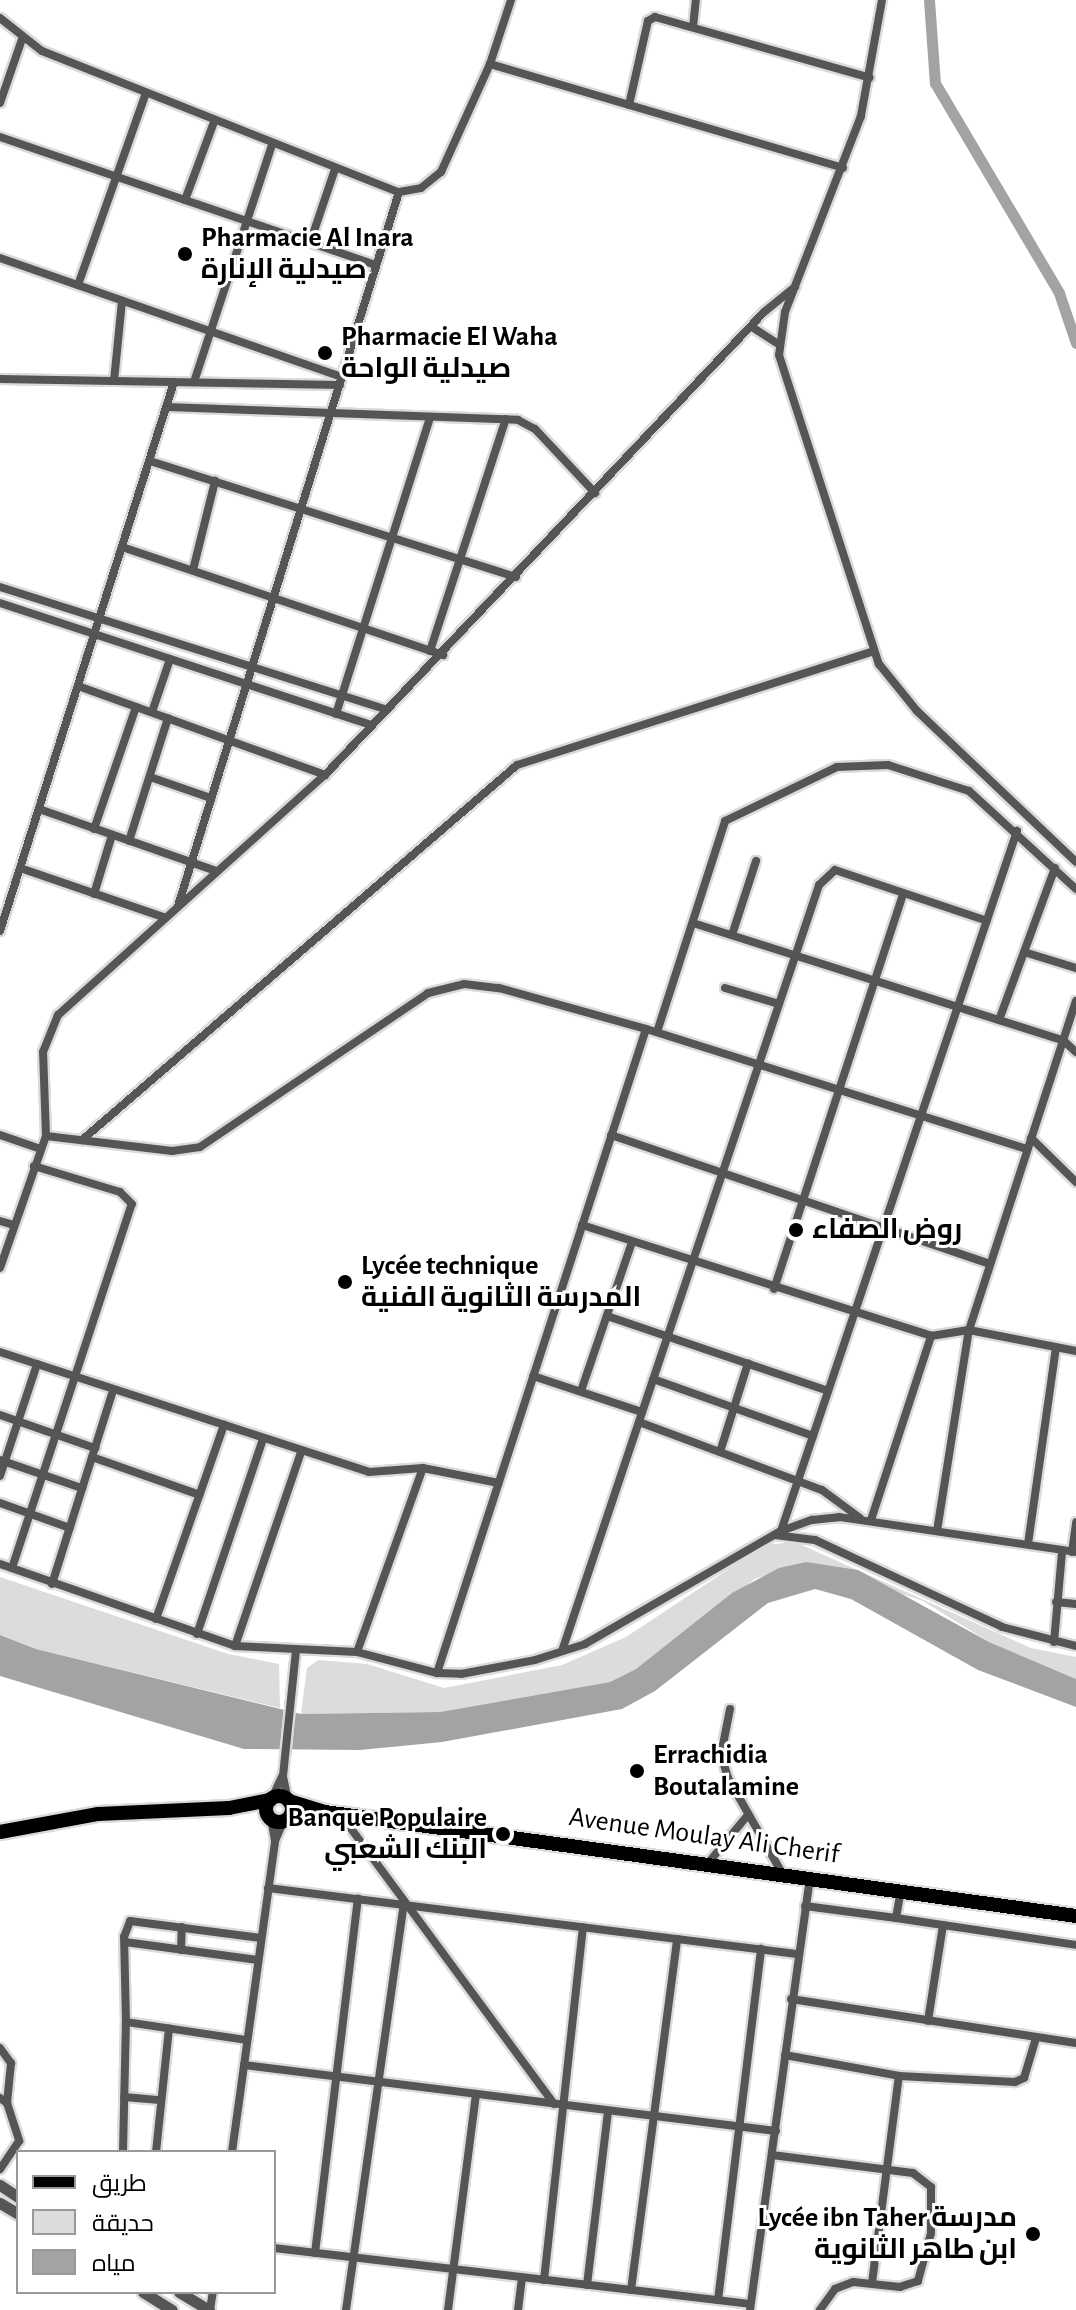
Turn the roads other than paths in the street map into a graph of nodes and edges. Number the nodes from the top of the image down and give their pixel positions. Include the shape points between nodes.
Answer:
1 (511, 0) edge
2 (696, 0) edge
3 (882, 0) edge
4 (0, 18) edge
5 (693, 27) junction
6 (22, 39) junction
7 (490, 64) junction
8 (870, 78) junction
9 (146, 93) junction
10 (0, 103) edge
11 (629, 105) junction
12 (214, 122) junction
13 (0, 137) edge
14 (272, 145) junction
15 (843, 168) junction
16 (335, 169) junction
17 (117, 177) junction
18 (399, 192) junction
19 (185, 200) junction
20 (246, 221) junction
21 (310, 243) junction
22 (0, 258) edge
23 (376, 265) junction
24 (78, 285) junction
25 (795, 287) junction
26 (122, 301) junction
27 (752, 327) junction
28 (210, 331) junction
29 (777, 343) junction
30 (0, 379) edge
31 (114, 381) junction
32 (341, 381) junction
33 (174, 382) junction
34 (194, 382) junction
35 (167, 407) junction
36 (330, 415) junction
37 (506, 419) junction
38 (429, 420) junction
39 (150, 461) junction
40 (215, 481) junction
41 (595, 493) junction
42 (301, 509) junction
43 (393, 538) junction
44 (122, 547) junction
45 (462, 560) junction
46 (193, 570) junction
47 (516, 577) junction
48 (0, 587) edge
49 (273, 598) junction
50 (0, 603) edge
51 (99, 619) junction
52 (365, 629) junction
53 (95, 634) junction
54 (430, 651) junction
55 (872, 652) junction
56 (443, 655) junction
57 (170, 659) junction
58 (252, 667) junction
59 (247, 684) junction
60 (78, 686) junction
61 (343, 696) junction
62 (136, 707) junction
63 (387, 710) junction
64 (152, 712) junction
65 (336, 714) junction
66 (168, 718) junction
67 (372, 725) junction
68 (229, 740) junction
69 (325, 775) junction
70 (150, 777) junction
71 (211, 798) junction
72 (39, 809) junction
73 (94, 829) junction
74 (1017, 831) junction
75 (112, 835) junction
76 (129, 841) junction
77 (756, 861) dead end
78 (191, 862) junction
79 (1076, 862) edge
80 (20, 868) junction
81 (1055, 868) junction
82 (216, 871) junction
83 (1076, 889) edge
84 (94, 894) junction
85 (903, 894) junction
86 (178, 907) junction
87 (166, 918) junction
88 (987, 921) junction
89 (693, 923) junction
90 (0, 931) edge
91 (732, 935) junction
92 (1024, 952) junction
93 (795, 955) junction
94 (1076, 968) edge
95 (876, 981) junction
96 (725, 988) dead end
97 (1076, 1001) edge
98 (779, 1004) junction
99 (958, 1007) junction
100 (999, 1020) junction
101 (646, 1029) junction
102 (657, 1032) junction
103 (1064, 1041) junction
104 (1076, 1052) edge
105 (758, 1064) junction
106 (840, 1090) junction
107 (921, 1116) junction
108 (0, 1135) edge
109 (611, 1135) junction
110 (46, 1136) junction
111 (1031, 1138) junction
112 (82, 1140) junction
113 (38, 1148) junction
114 (1027, 1149) junction
115 (34, 1166) junction
116 (722, 1173) junction
117 (1076, 1182) edge
118 (803, 1200) junction
119 (0, 1221) edge
120 (14, 1225) junction
121 (582, 1225) junction
122 (883, 1228) junction
123 (632, 1242) junction
124 (693, 1260) junction
125 (990, 1264) junction
126 (0, 1268) edge
127 (774, 1289) junction
128 (854, 1314) junction
129 (607, 1316) junction
130 (969, 1330) junction
131 (668, 1335) junction
132 (931, 1336) junction
133 (1056, 1348) junction
134 (1076, 1351) edge
135 (0, 1352) edge
136 (748, 1363) junction
137 (37, 1364) junction
138 (533, 1376) junction
139 (75, 1378) junction
140 (653, 1379) junction
141 (113, 1391) junction
142 (581, 1391) junction
143 (828, 1391) junction
144 (734, 1407) junction
145 (642, 1412) junction
146 (0, 1415) edge
147 (18, 1421) junction
148 (639, 1422) junction
149 (224, 1425) junction
150 (56, 1434) junction
151 (813, 1436) junction
152 (263, 1439) junction
153 (93, 1452) junction
154 (301, 1452) junction
155 (720, 1452) junction
156 (2, 1460) edge
157 (423, 1468) junction
158 (43, 1475) junction
159 (0, 1476) edge
160 (798, 1480) junction
161 (499, 1483) junction
162 (82, 1488) junction
163 (200, 1495) junction
164 (0, 1503) edge
165 (30, 1514) junction
166 (866, 1520) junction
167 (1076, 1522) edge
168 (70, 1528) junction
169 (937, 1531) junction
170 (778, 1533) junction
171 (1028, 1544) junction
172 (1070, 1552) edge
173 (0, 1564) edge
174 (12, 1568) junction
175 (52, 1584) junction
176 (1056, 1602) junction
177 (1076, 1604) edge
178 (156, 1619) junction
179 (197, 1634) junction
180 (1054, 1642) junction
181 (235, 1646) junction
182 (1076, 1646) edge
183 (296, 1651) junction
184 (562, 1651) junction
185 (357, 1652) junction
186 (437, 1673) junction
187 (730, 1709) dead end
188 (283, 1776) junction
189 (271, 1799) junction
190 (288, 1800) junction
191 (229, 1808) junction
192 (325, 1812) junction
193 (340, 1814) junction
194 (747, 1816) junction
195 (278, 1819) junction
196 (0, 1832) edge
197 (709, 1862) junction
198 (782, 1873) junction
199 (810, 1876) junction
200 (268, 1888) junction
201 (901, 1889) junction
202 (358, 1899) junction
203 (407, 1905) junction
204 (805, 1906) junction
205 (1076, 1916) edge
206 (896, 1918) junction
207 (943, 1925) junction
208 (182, 1927) junction
209 (583, 1927) junction
210 (261, 1938) junction
211 (677, 1939) junction
212 (125, 1942) junction
213 (1076, 1945) edge
214 (761, 1949) junction
215 (181, 1950) junction
216 (797, 1954) junction
217 (258, 1960) junction
218 (791, 1999) junction
219 (928, 2021) junction
220 (126, 2022) junction
221 (169, 2029) junction
222 (1036, 2038) junction
223 (247, 2040) junction
224 (1076, 2043) edge
225 (0, 2048) edge
226 (785, 2055) junction
227 (244, 2065) junction
228 (899, 2076) junction
229 (338, 2077) junction
230 (382, 2082) junction
231 (476, 2094) junction
232 (124, 2097) junction
233 (4, 2100) edge
234 (160, 2100) junction
235 (559, 2104) junction
236 (608, 2111) junction
237 (652, 2116) junction
238 (739, 2127) junction
239 (776, 2131) junction
240 (123, 2150) edge
241 (156, 2150) edge
242 (232, 2150) edge
243 (772, 2155) junction
244 (0, 2169) edge
245 (888, 2169) junction
246 (276, 2248) edge
247 (315, 2253) junction
248 (356, 2257) junction
249 (454, 2269) junction
250 (522, 2277) junction
251 (544, 2280) junction
252 (872, 2283) junction
253 (587, 2285) junction
254 (631, 2290) junction
255 (146, 2294) edge
256 (182, 2294) edge
257 (718, 2300) junction
258 (750, 2307) edge
259 (172, 2310) edge
260 (210, 2310) edge
261 (346, 2310) edge
262 (448, 2310) edge
263 (518, 2310) edge
264 (820, 2310) edge

1 - 7 street
2 - 5 street
3 - 8 street
4 - 6 street
5 - 8 street
5 - 11 street via 649,19
6 - 9 street
6 - 10 street
7 - 11 street
7 - 18 street via 441,172 421,188
8 - 15 street
9 - 12 street
9 - 17 street
11 - 15 street
12 - 14 street
12 - 19 street
13 - 17 street
14 - 16 street
14 - 20 street
15 - 25 street
16 - 18 street
16 - 21 street
17 - 19 street
17 - 24 street
18 - 23 street
19 - 20 street
20 - 21 street
20 - 28 street
21 - 23 street
22 - 24 street
23 - 32 street
24 - 26 street
25 - 27 street
25 - 29 street
26 - 28 street
26 - 31 street
27 - 29 street
27 - 41 street
28 - 32 street
28 - 34 street
29 - 55 street
30 - 31 street
31 - 33 street
32 - 34 street
32 - 36 street
33 - 34 street
33 - 35 street
35 - 36 street
35 - 39 street
36 - 38 street
36 - 42 street
37 - 38 street
37 - 41 street via 528,423
37 - 45 street
38 - 43 street
39 - 40 street
39 - 44 street
40 - 42 street
40 - 46 street
41 - 47 street
42 - 43 street
42 - 49 street
43 - 45 street
43 - 52 street
44 - 46 street
44 - 51 street
45 - 47 street
45 - 54 street
46 - 49 street
47 - 56 street
48 - 51 street
49 - 52 street
49 - 58 street
50 - 53 street
51 - 53 street
51 - 58 street
52 - 54 street
52 - 61 street
53 - 57 street
53 - 60 street
54 - 56 street
55 - 79 street via 894,687
55 - 112 street via 517,765
56 - 63 street
57 - 59 street
57 - 64 street
58 - 59 street
58 - 61 street
59 - 65 street
59 - 68 street
60 - 62 street
60 - 72 street
61 - 63 street
61 - 65 street
62 - 64 street
62 - 73 street
63 - 67 street
64 - 66 street
65 - 67 street
66 - 68 street
66 - 70 street
67 - 69 street
68 - 69 street
68 - 71 street
69 - 82 street
70 - 71 street
70 - 76 street
71 - 78 street
72 - 73 street
72 - 80 street
73 - 75 street
74 - 81 street
74 - 88 street
74 - 89 street via 986,802 934,776 888,765 837,767 725,821
75 - 76 street
75 - 84 street
76 - 78 street
77 - 91 street
78 - 82 street
78 - 86 street
80 - 84 street
80 - 90 street
81 - 83 street
81 - 92 street
82 - 86 street
84 - 87 street
85 - 88 street
85 - 93 street via 830,871 819,885
85 - 95 street
86 - 87 street
87 - 110 street via 58,1015 50,1029 43,1052
88 - 99 street
89 - 91 street
89 - 102 street
91 - 93 street
92 - 94 street
92 - 100 street
93 - 95 street
93 - 98 street
95 - 99 street
95 - 106 street
96 - 98 street
97 - 103 street
98 - 105 street
99 - 100 street
99 - 107 street
100 - 103 street
101 - 102 street
101 - 109 street
101 - 112 street via 499,988 440,987 200,1147 172,1151
102 - 105 street
103 - 104 street
103 - 111 street
105 - 106 street
105 - 116 street
106 - 107 street
106 - 118 street
107 - 114 street
107 - 122 street
108 - 113 street
109 - 116 street
109 - 121 street
110 - 112 street
110 - 113 street
111 - 114 street
111 - 117 street
113 - 115 street
114 - 125 street
115 - 120 street
115 - 139 street via 120,1192 132,1201
116 - 118 street
116 - 124 street
118 - 122 street
118 - 127 street
119 - 120 street
120 - 126 street
121 - 123 street
121 - 138 street
122 - 125 street
122 - 128 street
123 - 124 street
123 - 129 street
124 - 127 street
124 - 131 street
125 - 130 street
127 - 128 street
128 - 132 street
128 - 143 street
129 - 131 street
129 - 142 street
130 - 132 street
130 - 133 street
130 - 169 street
131 - 136 street
131 - 140 street
132 - 166 street
133 - 134 street
133 - 171 street
135 - 137 street
136 - 143 street
136 - 144 street
137 - 139 street
137 - 147 street
138 - 142 street
138 - 161 street
139 - 141 street
139 - 150 street
140 - 144 street
140 - 145 street
141 - 149 street
141 - 153 street
142 - 145 street
143 - 151 street
144 - 151 street
144 - 155 street
145 - 148 street
146 - 147 street
147 - 150 street
147 - 156 street
148 - 155 street
148 - 184 street
149 - 152 street
149 - 163 street
150 - 153 street
150 - 158 street
151 - 160 street
152 - 154 street
152 - 179 street
153 - 162 street
153 - 163 street
154 - 157 street via 375,1474
154 - 181 street
155 - 160 street
156 - 158 street
156 - 159 street
157 - 161 street
157 - 185 street
158 - 162 street
158 - 165 street
160 - 166 street
160 - 170 street
161 - 186 street
162 - 168 street
163 - 178 street
164 - 165 street
165 - 168 street
165 - 174 street
166 - 169 street
166 - 170 street via 812,1520
167 - 172 street
168 - 175 street
169 - 171 street
170 - 180 street via 815,1540 1002,1627
170 - 184 street via 617,1629
171 - 172 street
172 - 176 street
173 - 174 street
174 - 175 street
175 - 178 street
176 - 177 street
176 - 180 street
178 - 179 street
179 - 181 street
180 - 182 street
181 - 183 street
183 - 185 street
183 - 188 street
184 - 186 street via 484,1672
185 - 186 street
187 - 194 street via 721,1755
188 - 189 street
188 - 190 street
189 - 190 main road
189 - 191 main road
189 - 195 main road
190 - 192 main road
190 - 195 main road
191 - 195 main road
191 - 196 main road via 124,1811
192 - 193 main road, Avenue Moulay Ali Cherif
192 - 195 main road
193 - 197 main road, Avenue Moulay Ali Cherif
193 - 203 street
194 - 197 street
194 - 198 street
195 - 200 street
197 - 198 main road, Avenue Moulay Ali Cherif
198 - 199 main road, Avenue Moulay Ali Cherif
199 - 201 main road, Avenue Moulay Ali Cherif
199 - 204 street
200 - 202 street
200 - 210 street
201 - 205 main road, Avenue Moulay Ali Cherif
201 - 206 street
202 - 203 street
202 - 229 street
203 - 209 street
203 - 230 street
203 - 235 street
204 - 206 street
204 - 216 street
206 - 207 street
207 - 213 street
207 - 219 street
208 - 210 street
208 - 212 street via 130,1921
208 - 215 street
209 - 211 street
209 - 235 street
210 - 217 street
211 - 214 street
211 - 237 street
212 - 215 street
212 - 220 street
214 - 216 street
214 - 238 street
215 - 217 street
216 - 218 street
217 - 223 street
218 - 219 street
218 - 226 street
219 - 222 street
220 - 221 street
220 - 232 street
221 - 223 street
221 - 234 street
222 - 224 street
222 - 228 street via 1024,2078 1015,2082
223 - 227 street
225 - 233 street via 11,2063
226 - 228 street
226 - 239 street
227 - 229 street
227 - 242 street
228 - 245 street
229 - 230 street
229 - 247 street
230 - 231 street
230 - 248 street
231 - 235 street
231 - 249 street
232 - 234 street
232 - 240 street
233 - 244 street via 19,2141
234 - 241 street
235 - 236 street
235 - 251 street
236 - 237 street
236 - 253 street
237 - 238 street
237 - 254 street
238 - 239 street
238 - 257 street
239 - 243 street
243 - 245 street
243 - 258 street
245 - 252 street
245 - 252 street via 913,2173 931,2187 928,2254 918,2281 900,2287
246 - 247 street
247 - 248 street
248 - 249 street
248 - 261 street
249 - 250 street
249 - 262 street
250 - 251 street
250 - 263 street
251 - 253 street
252 - 264 street via 835,2289
253 - 254 street
254 - 257 street
255 - 259 street
256 - 260 street
257 - 258 street

